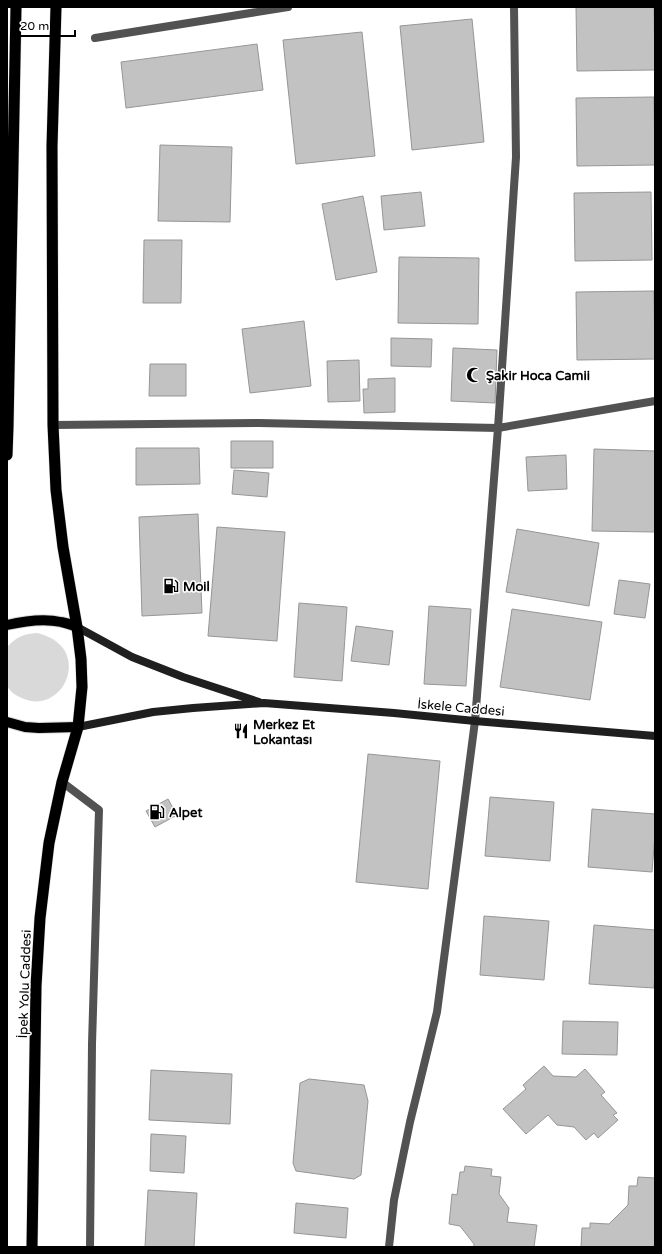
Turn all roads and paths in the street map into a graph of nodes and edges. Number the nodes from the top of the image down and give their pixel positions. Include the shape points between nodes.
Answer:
1 (16, 7) edge
2 (56, 7) edge
3 (288, 7) edge
4 (514, 7) edge
5 (95, 38) dead end
6 (655, 402) edge
7 (53, 425) junction
8 (498, 428) junction
9 (7, 455) edge
10 (7, 625) edge
11 (77, 627) junction
12 (264, 703) junction
13 (475, 721) junction
14 (7, 722) edge
15 (78, 727) junction
16 (655, 736) edge
17 (62, 782) junction
18 (32, 1247) edge
19 (90, 1247) edge
20 (389, 1247) edge

1 - 9 highway
2 - 7 highway, İpek Yolu Caddesi via 52,146
3 - 5 street
4 - 8 street via 516,157
6 - 8 street
7 - 8 street via 259,424
7 - 11 highway, İpek Yolu Caddesi via 56,490
8 - 13 street
10 - 11 main road via 42,620
11 - 12 main road via 132,657
11 - 15 highway, İpek Yolu Caddesi via 82,687
12 - 13 main road, İskele Caddesi
12 - 15 main road via 153,712
13 - 16 main road, İskele Caddesi
13 - 20 street via 437,1012 394,1200
14 - 15 main road via 25,727
15 - 17 highway, İpek Yolu Caddesi
17 - 18 highway, İpek Yolu Caddesi via 49,842 36,986
17 - 19 street via 99,810 92,1044

